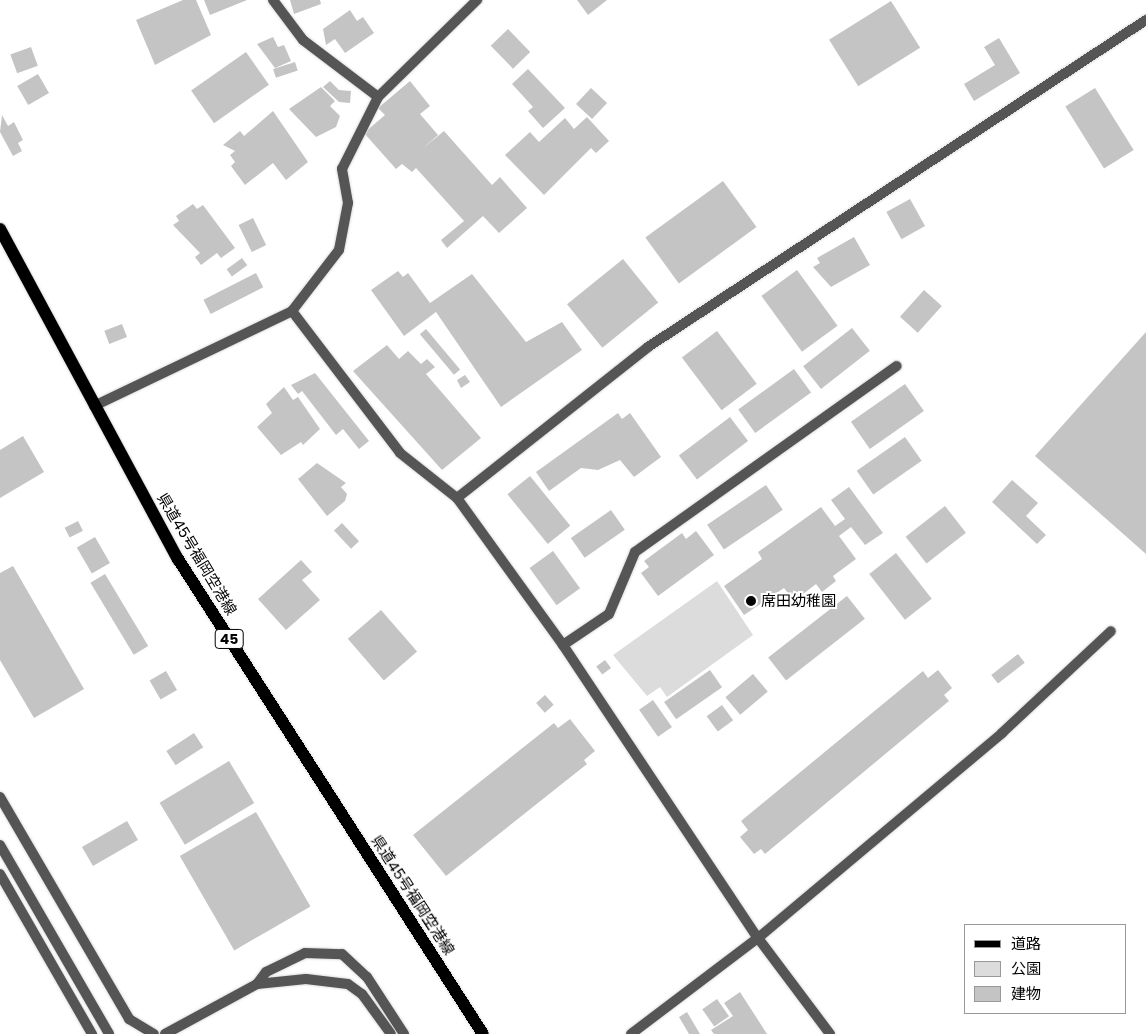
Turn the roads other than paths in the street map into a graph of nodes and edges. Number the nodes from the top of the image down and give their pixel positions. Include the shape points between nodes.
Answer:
1 (273, 0) edge
2 (477, 0) edge
3 (1146, 20) edge
4 (378, 98) junction
5 (0, 229) edge
6 (292, 311) junction
7 (897, 366) dead end
8 (94, 406) junction
9 (457, 498) junction
10 (1111, 631) dead end
11 (563, 646) junction
12 (0, 797) edge
13 (0, 845) edge
14 (0, 874) edge
15 (758, 938) junction
16 (257, 984) junction
17 (92, 1034) edge
18 (109, 1034) edge
19 (154, 1034) edge
20 (165, 1034) edge
21 (391, 1034) edge
22 (404, 1034) edge
23 (483, 1034) edge
24 (631, 1034) edge
25 (830, 1034) edge

1 - 4 street via 303,40
2 - 4 street
3 - 9 street via 648,347
4 - 6 street via 342,168 348,203 339,250
5 - 8 main road, 県道45号福岡空港線 / 45
6 - 8 street
6 - 9 street via 400,453
7 - 11 street via 635,552 609,614
8 - 23 main road, 県道45号福岡空港線 / 45 via 183,566
9 - 11 street
10 - 15 street via 1002,733
11 - 15 street
12 - 19 street via 129,1019
13 - 18 street
14 - 17 street
15 - 24 street
15 - 25 street
16 - 20 street
16 - 21 street via 306,978 348,984 362,994
16 - 22 street via 266,972 304,954 342,954 367,977

